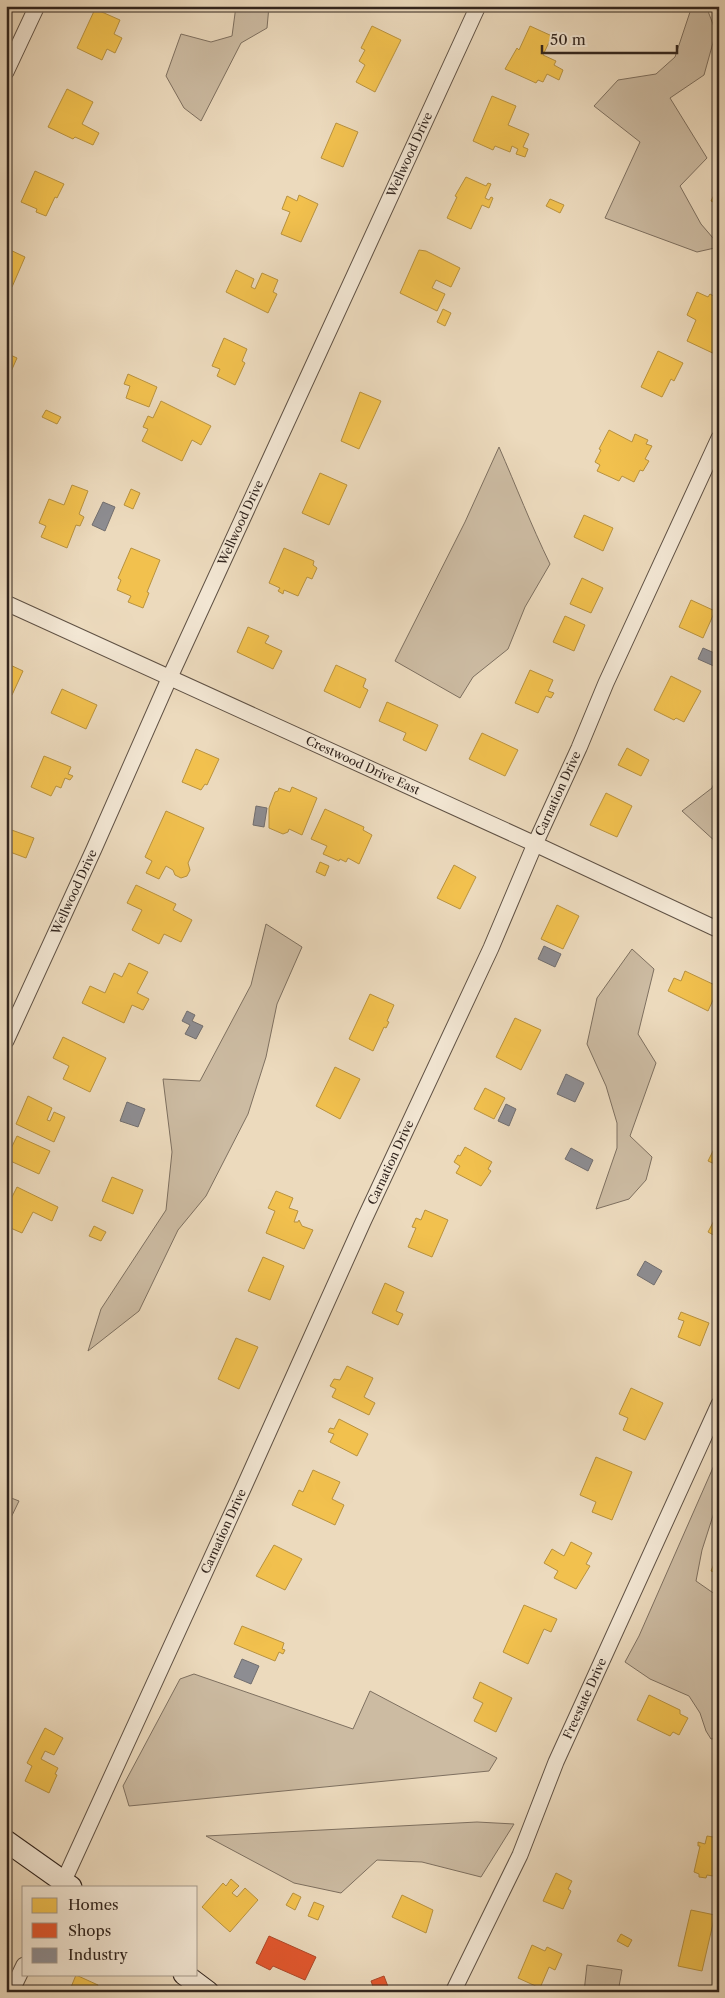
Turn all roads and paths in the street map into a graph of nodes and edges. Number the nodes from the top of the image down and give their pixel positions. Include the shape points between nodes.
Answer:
1 (37, 6) edge
2 (478, 6) edge
3 (6, 72) edge
4 (719, 438) edge
5 (6, 604) edge
6 (169, 678) junction
7 (535, 844) junction
8 (719, 930) edge
9 (6, 1041) edge
10 (719, 1404) edge
11 (6, 1841) edge
12 (65, 1885) edge
13 (22, 1969) edge
14 (187, 1976) edge
15 (11, 1992) edge
16 (208, 1992) edge
17 (453, 1992) edge

1 - 3 street
2 - 6 street, Wellwood Drive
4 - 7 street, Carnation Drive
5 - 6 street, Crestwood Drive East
6 - 7 street, Crestwood Drive East
6 - 9 street, Wellwood Drive
7 - 8 street, Crestwood Drive East
7 - 12 street, Carnation Drive via 491,948 366,1213
10 - 17 street, Freestate Drive via 556,1762 520,1855
11 - 12 main road
13 - 15 street
14 - 16 main road

